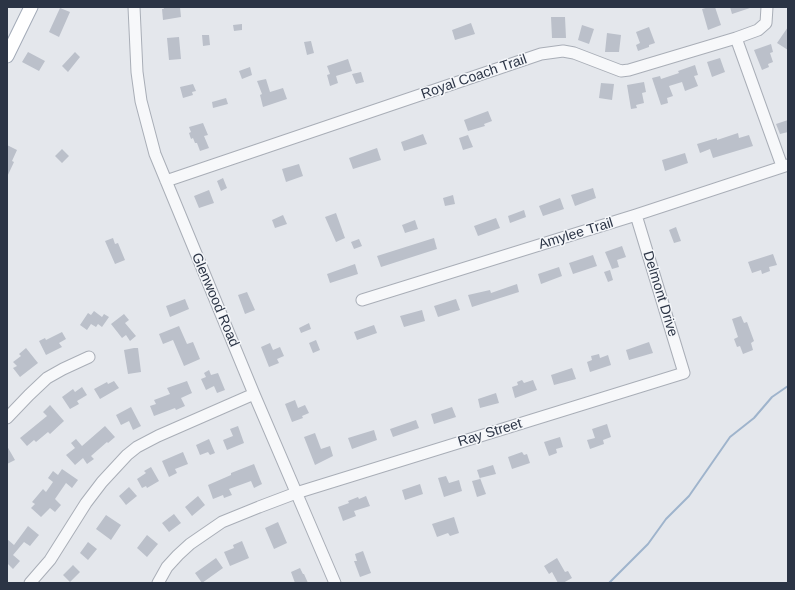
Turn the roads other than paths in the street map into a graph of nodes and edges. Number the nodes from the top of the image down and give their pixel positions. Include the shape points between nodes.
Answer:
1 (31, 7) edge
2 (134, 7) edge
3 (767, 7) edge
4 (736, 38) junction
5 (7, 56) edge
6 (785, 165) edge
7 (166, 181) junction
8 (636, 215) junction
9 (362, 300) dead end
10 (89, 357) dead end
11 (684, 373) joint
12 (254, 394) junction
13 (7, 418) edge
14 (296, 493) junction
15 (30, 583) edge
16 (158, 583) edge
17 (335, 583) edge

1 - 5 main road
2 - 7 street, Glenwood Road via 141,101 155,154
3 - 4 street, Royal Coach Trail via 766,23 758,30
4 - 6 street
4 - 7 street, Royal Coach Trail via 620,71 563,51 541,54
6 - 8 street, Amylee Trail
7 - 12 street, Glenwood Road
8 - 9 street, Amylee Trail
8 - 11 street, Delmont Drive
10 - 13 street via 47,378
11 - 14 street, Ray Street
12 - 14 street, Glenwood Road
12 - 15 street via 158,436 127,455 86,503 50,560
14 - 16 street, Ray Street via 222,522 178,554
14 - 17 street, Glenwood Road

